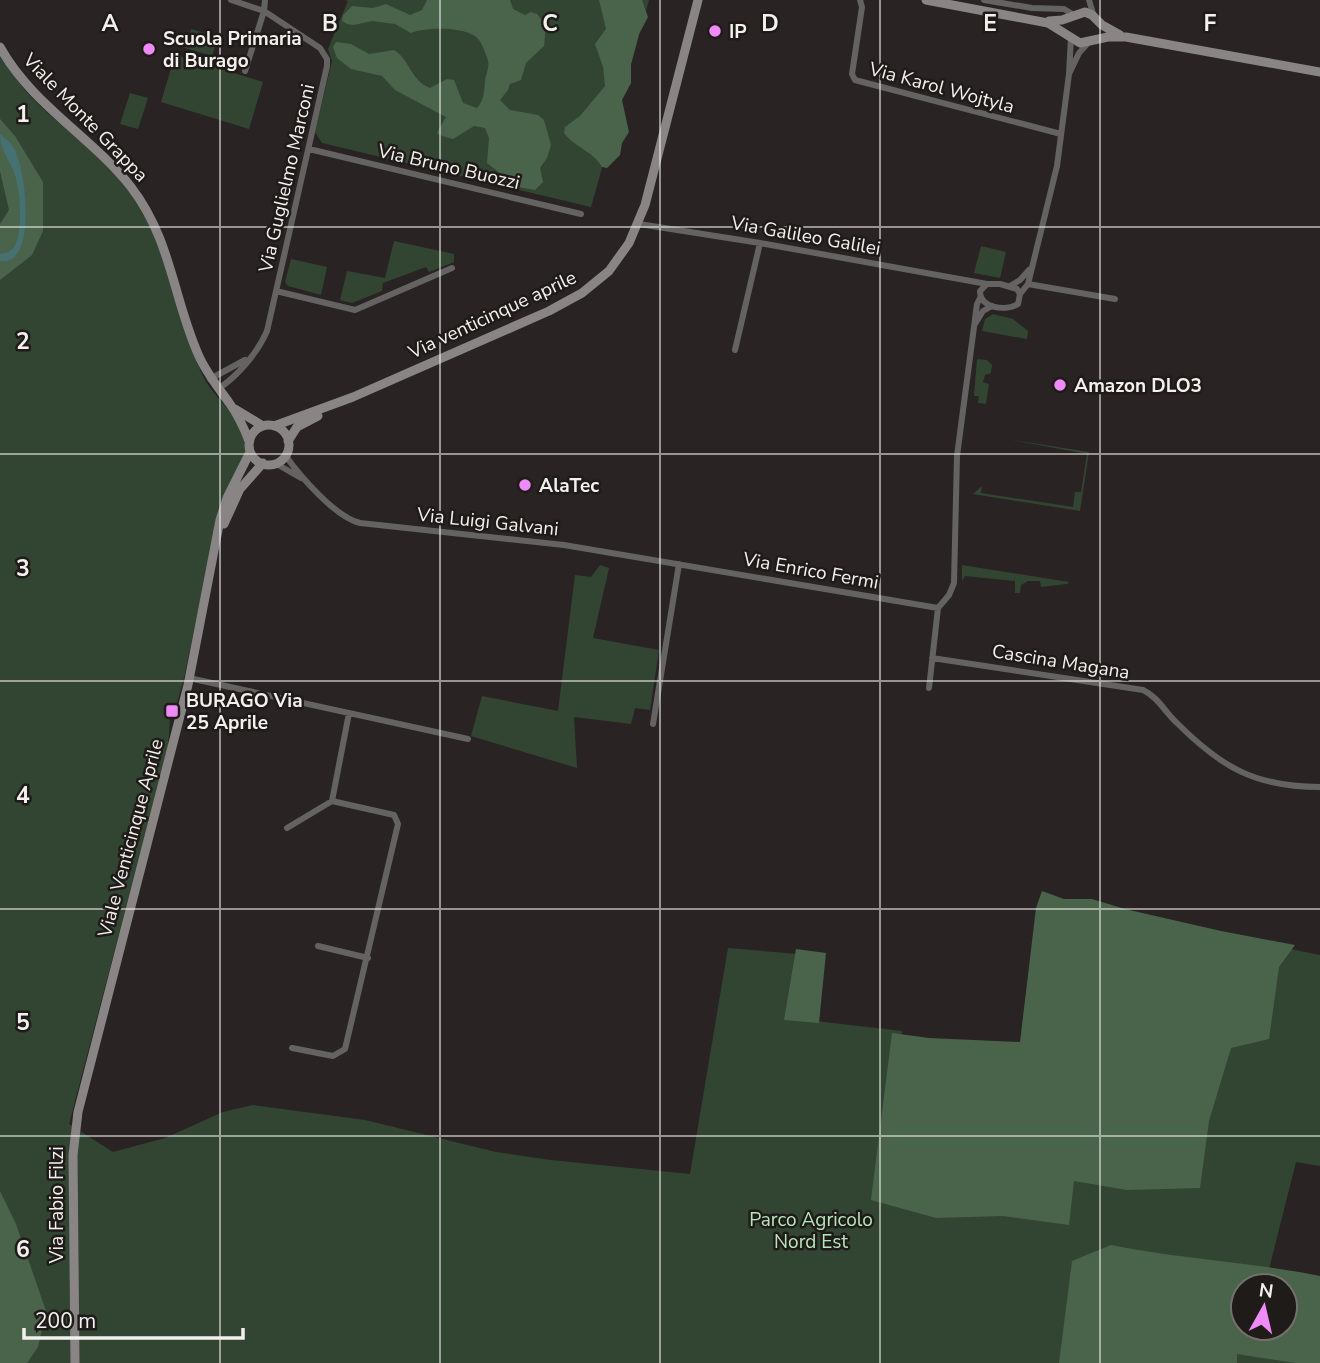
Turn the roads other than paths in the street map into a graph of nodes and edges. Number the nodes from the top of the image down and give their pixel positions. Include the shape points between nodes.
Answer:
1 (231, 0) edge
2 (265, 0) edge
3 (698, 0) edge
4 (926, 0) edge
5 (984, 0) edge
6 (1087, 0) edge
7 (861, 4) edge
8 (264, 11) junction
9 (1074, 15) junction
10 (1096, 20) junction
11 (1040, 21) junction
12 (1070, 36) junction
13 (1126, 37) junction
14 (1091, 41) junction
15 (0, 47) edge
16 (245, 71) dead end
17 (1320, 72) edge
18 (1069, 74) junction
19 (1061, 134) junction
20 (309, 149) junction
21 (581, 214) dead end
22 (639, 224) junction
23 (760, 243) junction
24 (453, 268) dead end
25 (1031, 269) junction
26 (968, 279) junction
27 (987, 284) junction
28 (1028, 284) junction
29 (1010, 286) junction
30 (276, 291) junction
31 (1020, 294) junction
32 (980, 295) junction
33 (1115, 299) dead end
34 (992, 306) junction
35 (975, 324) junction
36 (735, 350) dead end
37 (249, 357) junction
38 (210, 379) junction
39 (218, 389) junction
40 (353, 397) junction
41 (229, 403) junction
42 (263, 426) junction
43 (274, 426) junction
44 (288, 442) junction
45 (250, 447) junction
46 (285, 455) junction
47 (263, 463) junction
48 (275, 463) junction
49 (308, 482) junction
50 (215, 552) junction
51 (679, 564) junction
52 (938, 608) junction
53 (932, 658) junction
54 (189, 678) junction
55 (929, 688) dead end
56 (349, 713) junction
57 (653, 724) dead end
58 (468, 739) dead end
59 (1320, 786) edge
60 (332, 801) junction
61 (287, 828) dead end
62 (318, 946) dead end
63 (368, 958) junction
64 (292, 1048) dead end
65 (93, 1050) joint
66 (75, 1363) edge

1 - 8 street
2 - 8 street
3 - 22 street, Via venticinque aprile
4 - 11 street
5 - 9 street via 1065,9
6 - 9 street
6 - 10 street
7 - 19 street, Via Karol Wojtyla via 855,80
8 - 16 street
8 - 20 street, Via Guglielmo Marconi via 320,48 327,59
9 - 10 street via 1085,12
9 - 11 street
9 - 12 street via 1067,27
10 - 13 street
10 - 14 street via 1097,32
11 - 12 street
12 - 14 street via 1080,43
12 - 18 street
13 - 14 street
13 - 17 street
14 - 18 street
15 - 38 street, Viale Monte Grappa via 34,93 100,152 141,201 160,236 196,350
18 - 19 street
19 - 25 street
20 - 21 street, Via Bruno Buozzi
20 - 30 street, Via Guglielmo Marconi
22 - 23 street, Via Galileo Galilei
22 - 40 street, Via venticinque aprile via 616,263 582,293
23 - 26 street, Via Galileo Galilei
23 - 36 street
24 - 30 street via 355,310
25 - 28 street
25 - 29 street
26 - 27 street, Via Galileo Galilei
26 - 32 street
27 - 29 street, Via Galileo Galilei
27 - 32 street
28 - 31 street
28 - 33 street
29 - 31 street
30 - 37 street, Via Guglielmo Marconi via 263,341
31 - 34 street via 1015,307
32 - 34 street
32 - 35 street
34 - 35 street
35 - 52 street via 957,456 954,583
37 - 38 street, Via Guglielmo Marconi
37 - 39 street, Via Guglielmo Marconi
38 - 39 street, Viale Monte Grappa
39 - 41 street, Viale Monte Grappa
40 - 43 street, Via venticinque aprile
40 - 44 street, Via venticinque aprile via 298,427
41 - 42 street, Viale Monte Grappa
41 - 45 street, Viale Monte Grappa
42 - 43 street
42 - 45 street via 254,432
43 - 44 street via 284,432
44 - 46 street
45 - 47 street via 255,459
45 - 50 street, Viale Venticinque Aprile via 222,513
46 - 48 street
46 - 49 street, Via Luigi Galvani
47 - 48 street
47 - 50 street, Viale Venticinque Aprile via 236,496
48 - 49 street, Via Luigi Galvani
49 - 51 street, Via Luigi Galvani via 347,519 360,523 564,545
50 - 54 street, Viale Venticinque Aprile
51 - 52 street, Via Enrico Fermi
51 - 57 street
52 - 53 street
53 - 55 street
53 - 59 street, Cascina Magana via 1143,690 1195,741 1238,771 1271,783
54 - 56 street
54 - 65 street, Viale Venticinque Aprile
56 - 58 street
56 - 60 street
60 - 61 street
60 - 63 street via 397,819
62 - 63 street
63 - 64 street via 345,1049 333,1056
65 - 66 street, Via Fabio Filzi via 73,1155

